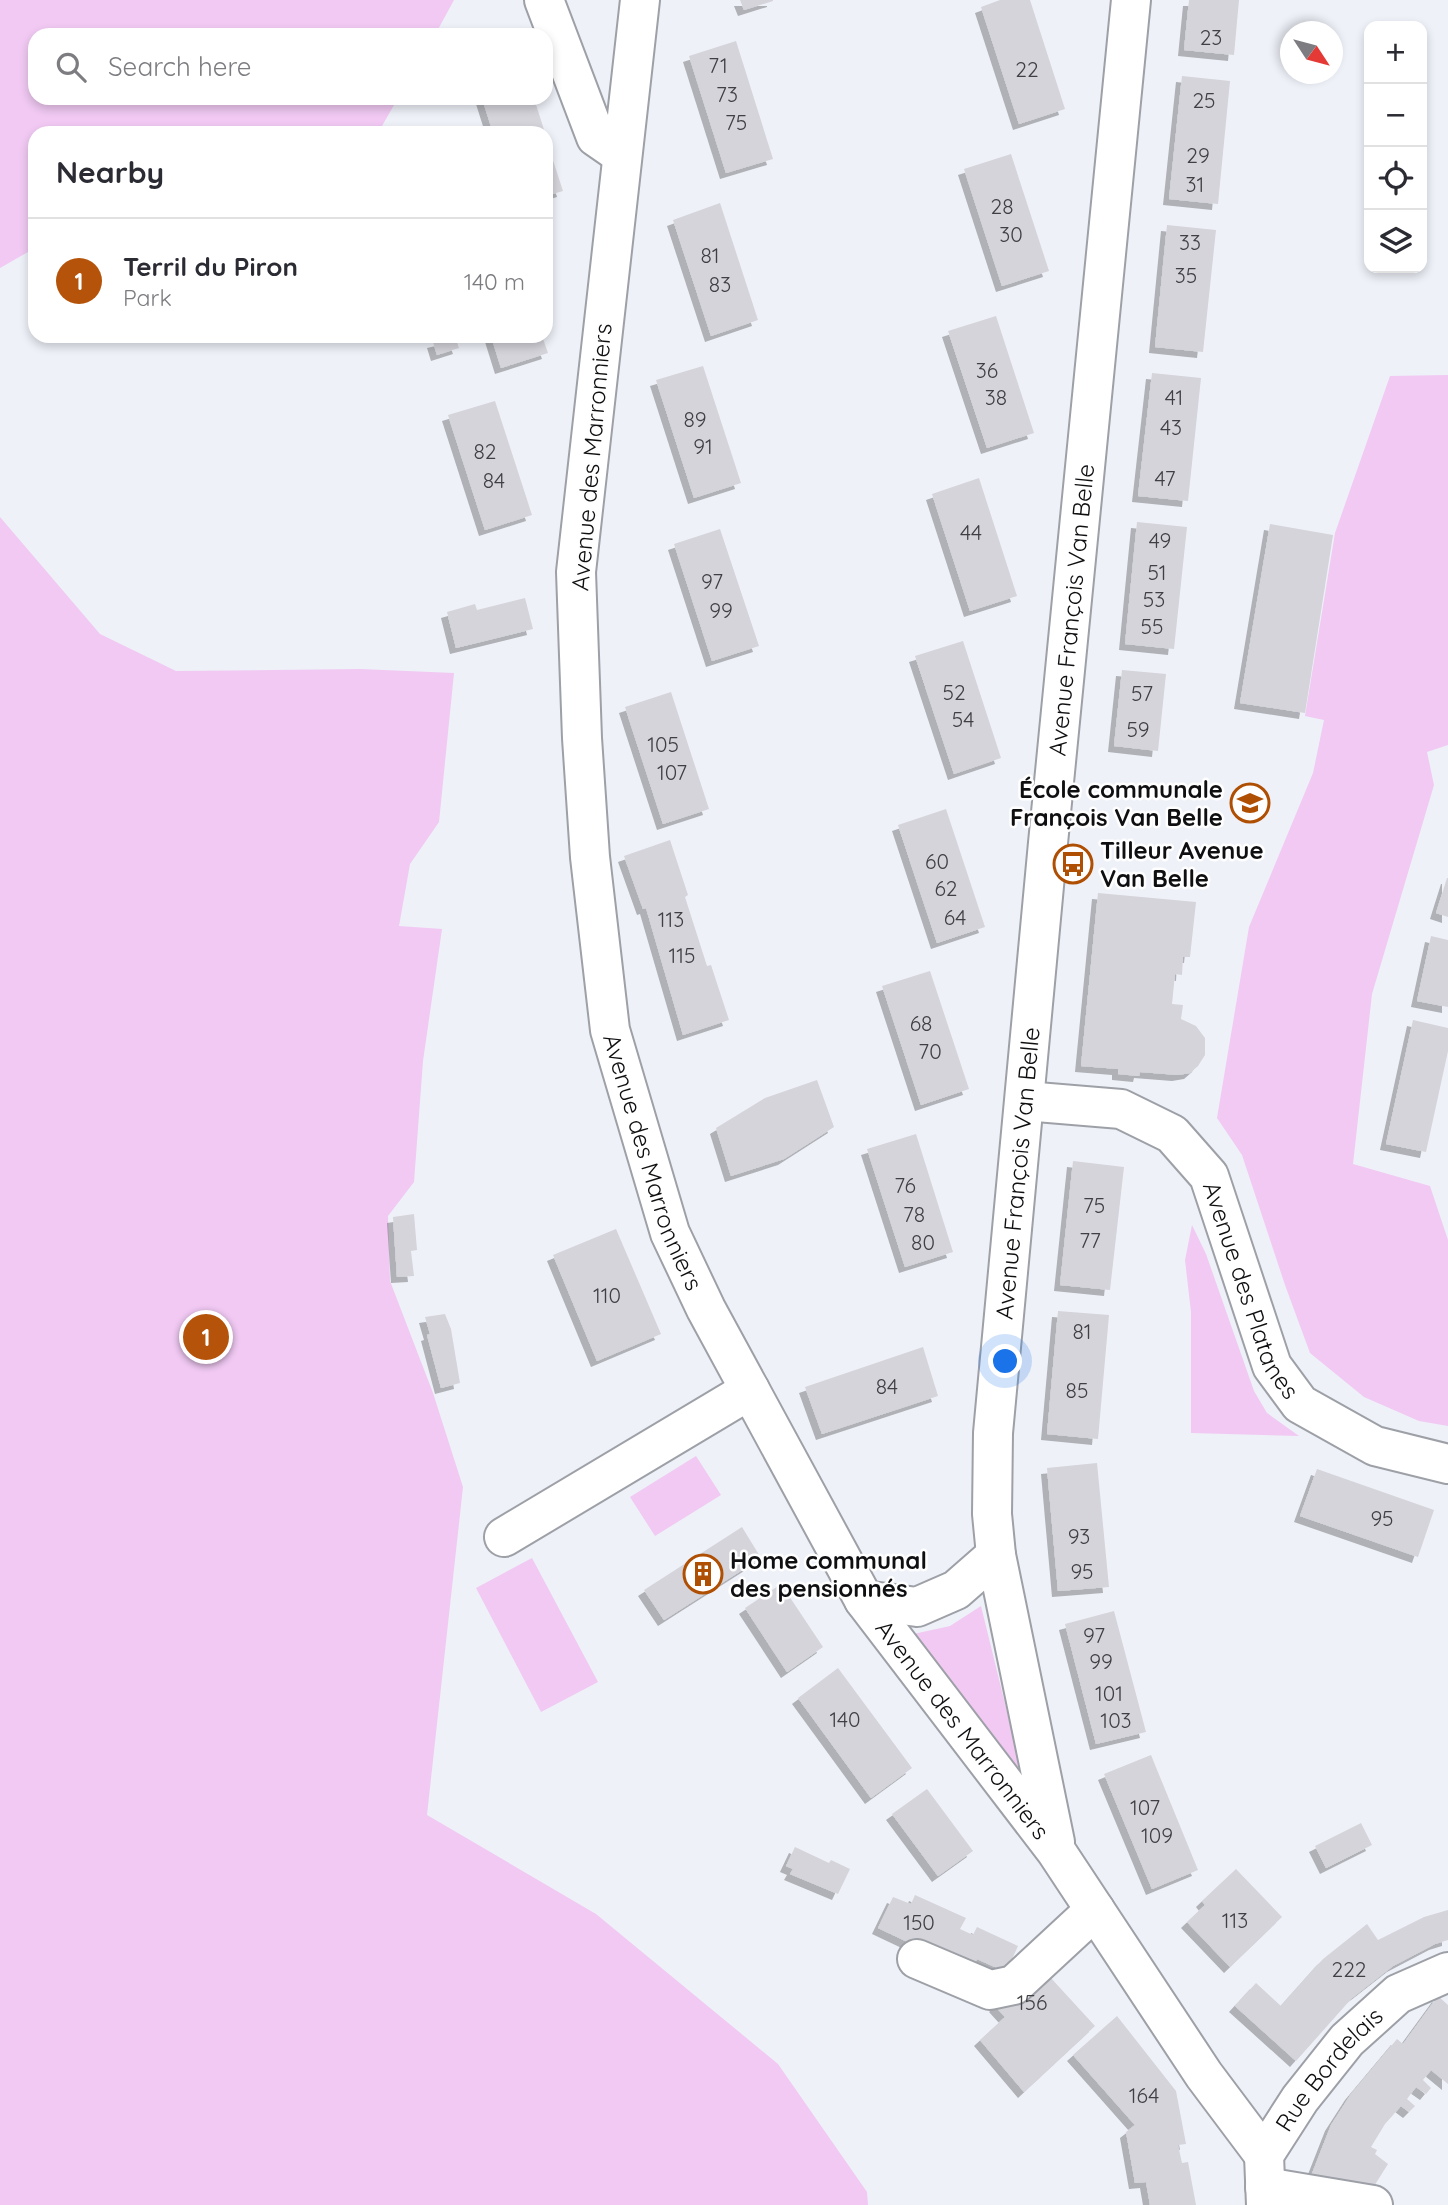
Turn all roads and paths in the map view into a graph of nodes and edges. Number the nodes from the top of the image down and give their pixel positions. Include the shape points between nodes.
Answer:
1 (544, 0) edge
2 (640, 0) edge
3 (1131, 0) edge
4 (622, 155) junction
5 (1026, 1101) junction
6 (750, 1390) junction
7 (1448, 1464) edge
8 (504, 1537) dead end
9 (996, 1555) junction
10 (864, 1600) junction
11 (1056, 1851) junction
12 (1095, 1910) junction
13 (917, 1959) dead end
14 (1448, 1972) edge
15 (1265, 2182) edge
16 (1373, 2205) edge

1 - 4 street via 596,137
2 - 4 street, Avenue des Marronniers
3 - 5 street, Avenue François Van Belle
4 - 6 street, Avenue des Marronniers via 576,572 590,857 610,1030 670,1233
5 - 7 street, Avenue des Platanes via 1121,1109 1172,1134 1209,1176 1272,1366 1300,1404 1375,1446
5 - 9 street, Avenue François Van Belle via 993,1433
6 - 8 street
6 - 10 street, Avenue des Marronniers
9 - 10 street via 956,1590 917,1607
9 - 11 street, Avenue François Van Belle
10 - 11 street, Avenue des Marronniers
11 - 12 street, Avenue des Marronniers
12 - 13 street via 1014,1985 990,1990
12 - 15 street, Avenue des Marronniers via 1204,2075
14 - 15 street, Rue Bordelais via 1398,1994 1347,2040 1300,2099
15 - 16 street

